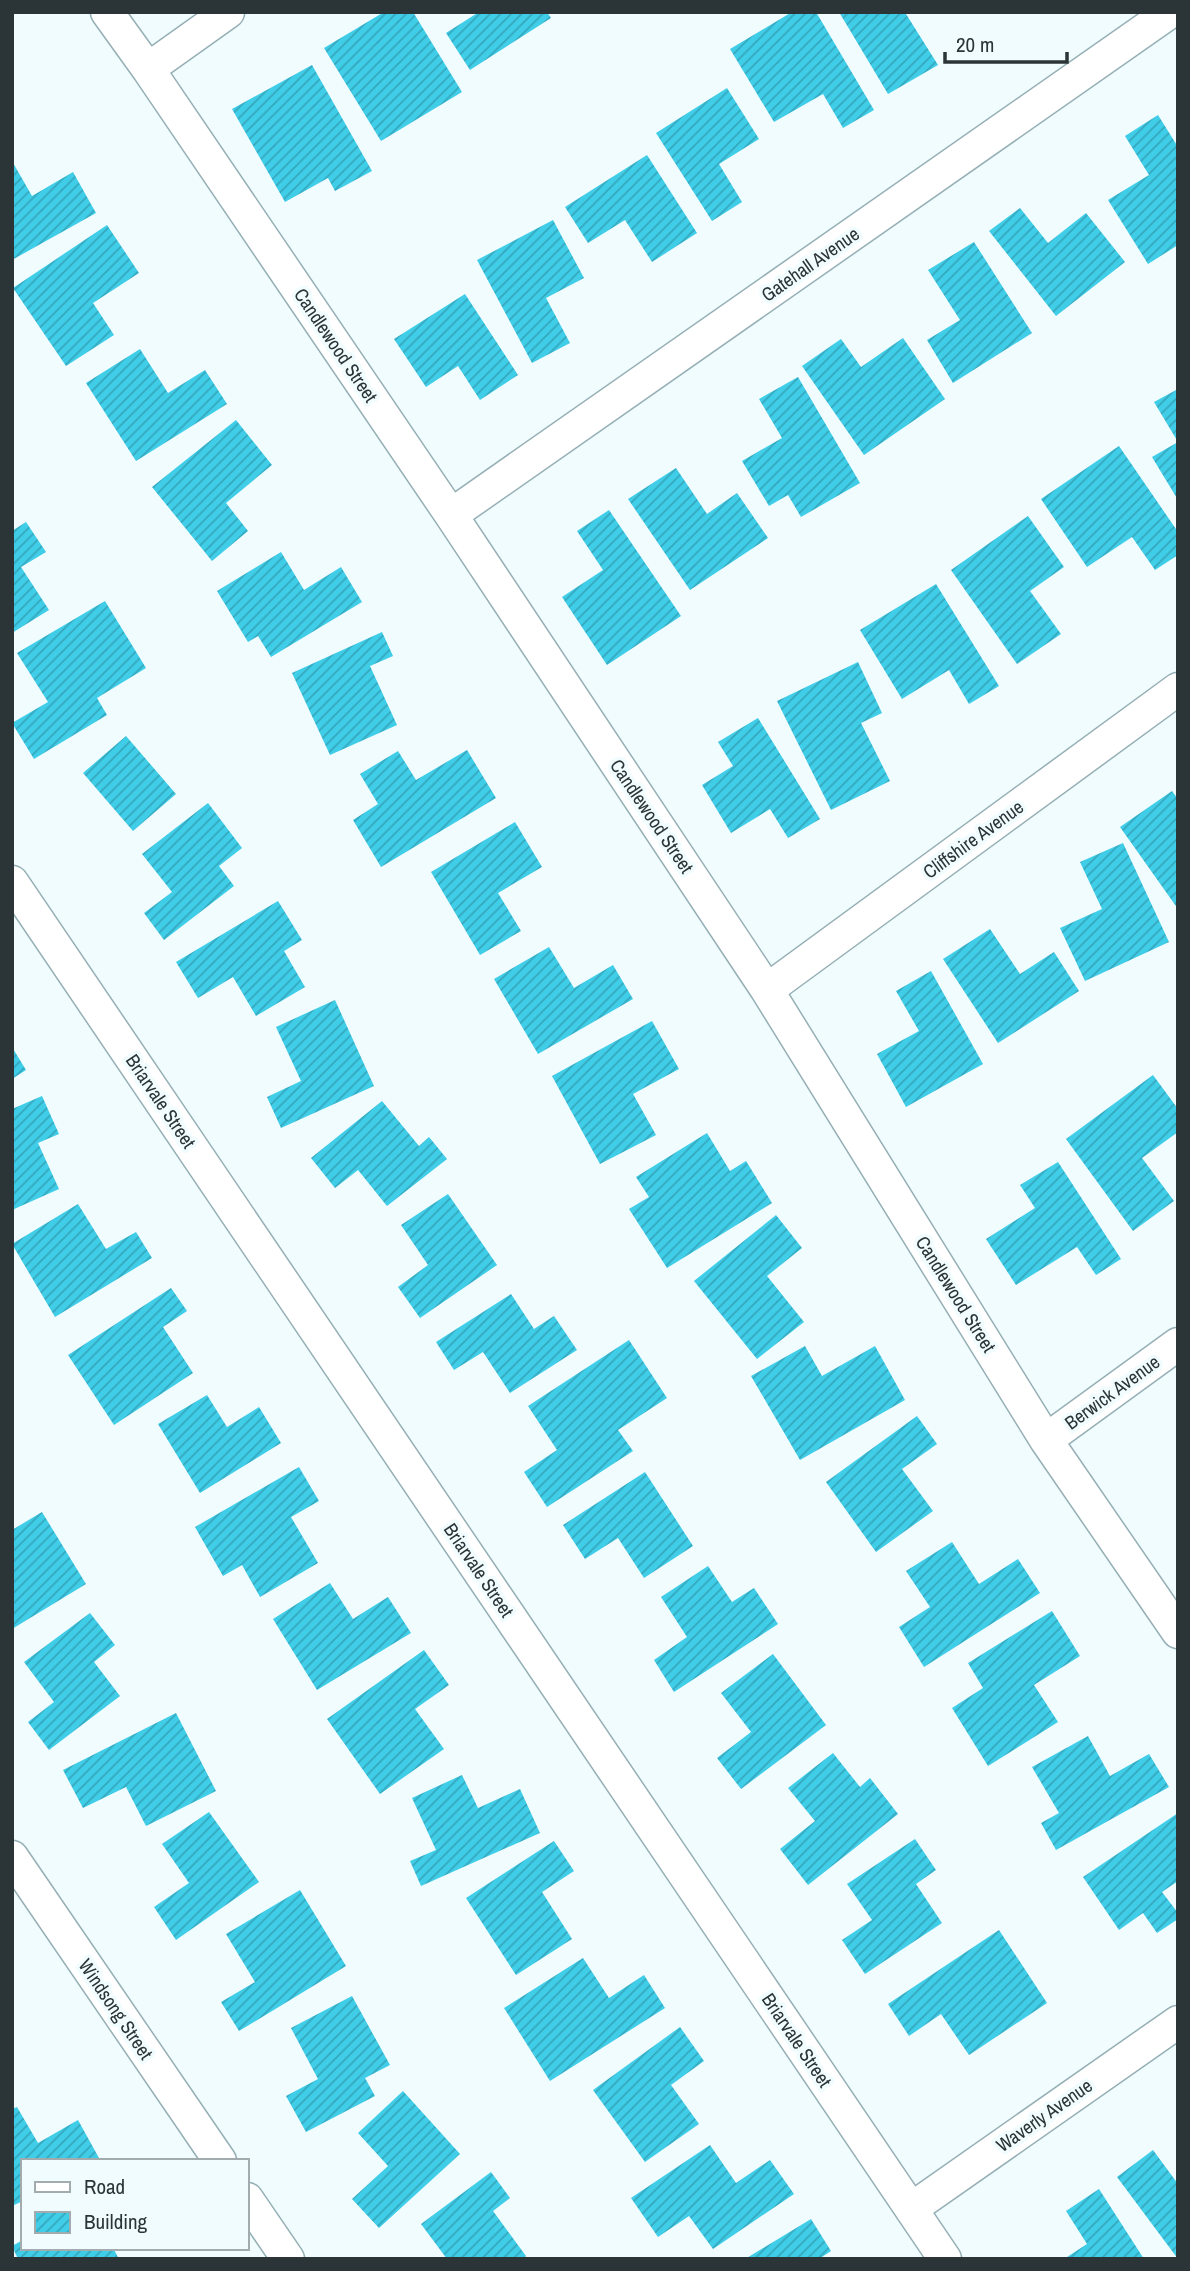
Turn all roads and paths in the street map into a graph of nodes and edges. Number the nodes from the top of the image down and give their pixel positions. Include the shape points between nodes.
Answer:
1 (107, 12) edge
2 (228, 12) edge
3 (1170, 12) edge
4 (148, 69) junction
5 (451, 515) junction
6 (1178, 689) edge
7 (12, 882) edge
8 (767, 990) junction
9 (1178, 1344) edge
10 (1046, 1440) junction
11 (1178, 1632) edge
12 (12, 1857) edge
13 (1178, 2022) edge
14 (219, 2159) edge
15 (248, 2200) edge
16 (911, 2209) junction
17 (288, 2259) edge
18 (945, 2259) edge

1 - 4 street, Candlewood Street
2 - 4 street
3 - 5 street, Gatehall Avenue
4 - 5 street, Candlewood Street
5 - 8 street, Candlewood Street
6 - 8 street, Cliffshire Avenue
7 - 16 street, Briarvale Street
8 - 10 street, Candlewood Street
9 - 10 street, Berwick Avenue
10 - 11 street, Candlewood Street
12 - 14 street, Windsong Street
13 - 16 street, Waverly Avenue
15 - 17 street
16 - 18 street, Briarvale Street

